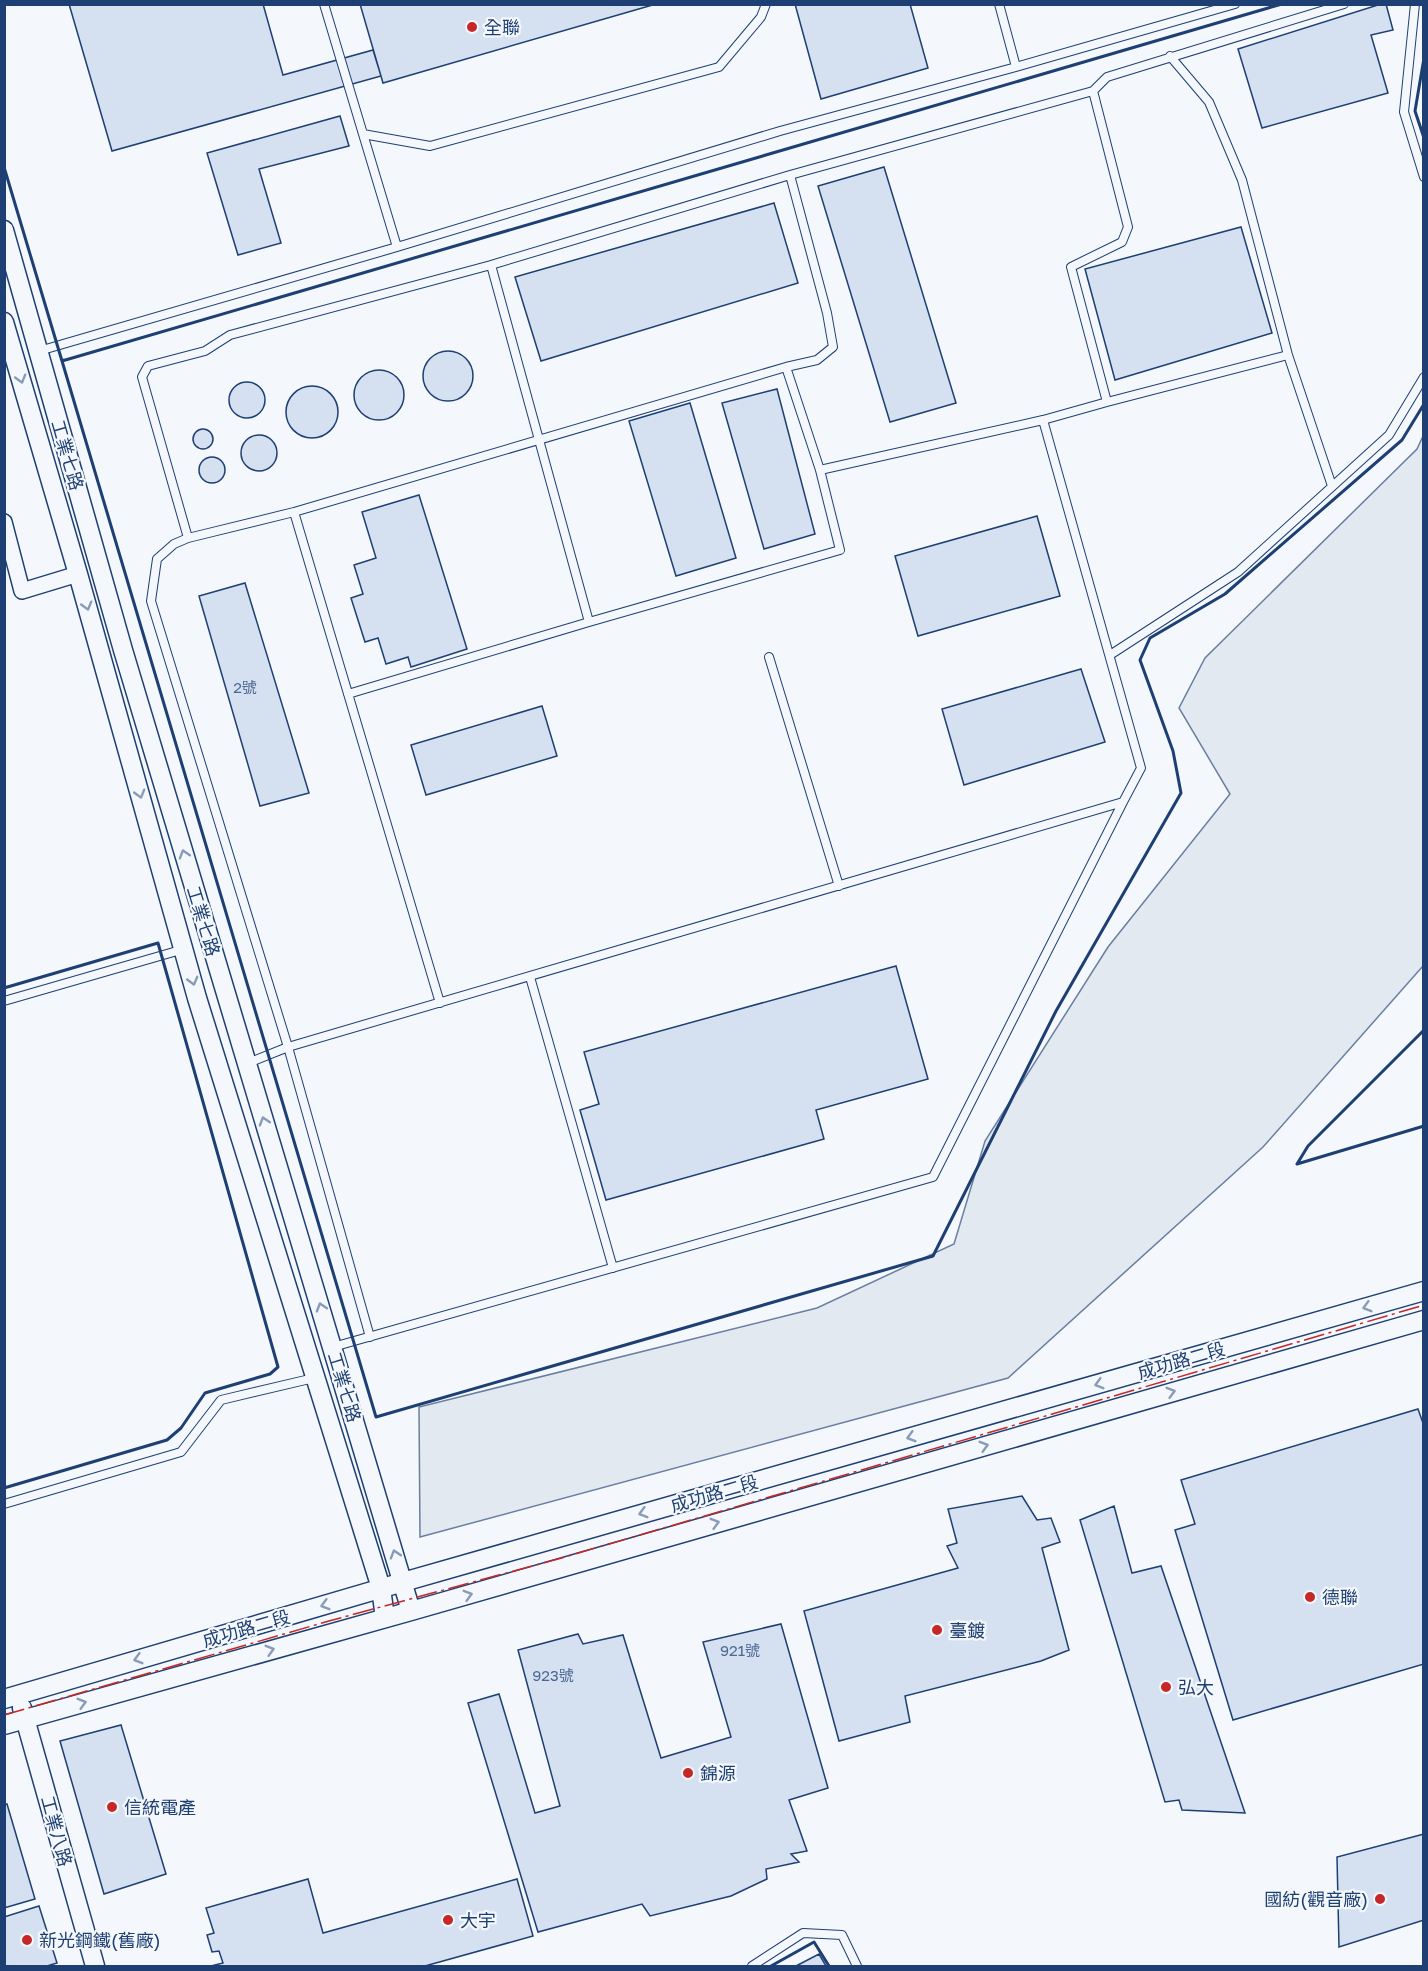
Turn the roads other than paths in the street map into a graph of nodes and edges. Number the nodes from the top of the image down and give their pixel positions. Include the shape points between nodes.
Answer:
1 (324, 4) edge
2 (766, 4) edge
3 (999, 4) edge
4 (1235, 4) edge
5 (1344, 4) edge
6 (1416, 4) edge
7 (1170, 56) junction
8 (1016, 67) junction
9 (1093, 91) junction
10 (363, 134) junction
11 (790, 176) junction
12 (1424, 177) edge
13 (4, 230) edge
14 (398, 247) junction
15 (491, 265) junction
16 (4, 322) edge
17 (39, 351) junction
18 (1288, 355) junction
19 (786, 367) junction
20 (1424, 377) edge
21 (1107, 402) junction
22 (1043, 420) junction
23 (540, 441) junction
24 (820, 470) junction
25 (1332, 486) junction
26 (294, 512) junction
27 (4, 522) edge
28 (188, 538) junction
29 (78, 574) junction
30 (589, 622) junction
31 (1110, 655) junction
32 (770, 657) dead end
33 (348, 694) junction
34 (1123, 802) junction
35 (839, 886) junction
36 (184, 950) junction
37 (530, 977) junction
38 (4, 1001) edge
39 (440, 1003) junction
40 (288, 1047) junction
41 (247, 1064) junction
42 (613, 1268) junction
43 (1424, 1291) edge
44 (1424, 1320) edge
45 (370, 1337) junction
46 (333, 1347) junction
47 (315, 1378) junction
48 (4, 1504) edge
49 (403, 1582) junction
50 (381, 1588) junction
51 (411, 1611) junction
52 (385, 1618) junction
53 (11, 1697) edge
54 (26, 1719) junction
55 (4, 1725) edge
56 (95, 1966) edge
57 (752, 1966) edge
58 (857, 1966) edge

1 - 10 lane
2 - 10 lane via 761,17 719,68 430,146
3 - 8 lane
4 - 8 lane
5 - 7 lane
6 - 12 lane via 1404,112
7 - 9 lane via 1107,76
7 - 18 lane via 1209,102 1242,180
8 - 14 lane via 780,131
9 - 11 lane
9 - 21 lane via 1128,227 1122,242 1071,267
10 - 14 lane
11 - 15 lane
11 - 19 lane via 833,347 817,360
13 - 17 street, 工業七路
14 - 17 lane
15 - 23 lane
15 - 28 lane via 230,335 205,351 148,366 142,377
16 -> 29 street, 工業七路
41 -> 17 street, 工業七路 via 123,650
18 - 21 lane
18 - 25 lane
19 - 23 lane
19 - 24 lane
20 - 25 lane via 1389,435
21 - 22 lane
22 - 24 lane
22 - 31 lane
23 - 26 lane
23 - 30 lane
24 - 30 lane via 840,550
25 - 31 lane via 1238,572
26 - 28 lane
26 - 33 lane
27 - 29 street via 22,591
28 - 40 lane via 157,559 151,600
29 -> 36 street, 工業七路
30 - 33 lane
31 - 34 lane via 1141,768
32 - 35 lane
33 - 39 lane
34 - 35 lane
34 - 42 lane via 933,1177
35 - 37 lane
36 - 38 lane
36 -> 47 street, 工業七路
37 - 39 lane
37 - 42 lane
39 - 40 lane
40 - 41 lane
40 - 45 lane
46 -> 41 street, 工業七路
42 - 45 lane
43 -> 49 street, 成功路二段
51 -> 44 street, 成功路二段
45 - 46 lane
49 -> 46 street, 工業七路
47 - 48 lane via 221,1400 181,1452
47 - 50 street, 工業七路
49 - 50 street, 成功路二段
49 - 51 street, 工業七路
50 - 52 street, 工業七路
50 -> 53 street, 成功路二段
51 - 52 street, 成功路二段
54 -> 52 street, 成功路二段
53 - 54 street, 工業八路
54 - 55 street, 成功路二段
54 - 56 street, 工業八路
57 - 58 lane via 803,1933 842,1935

